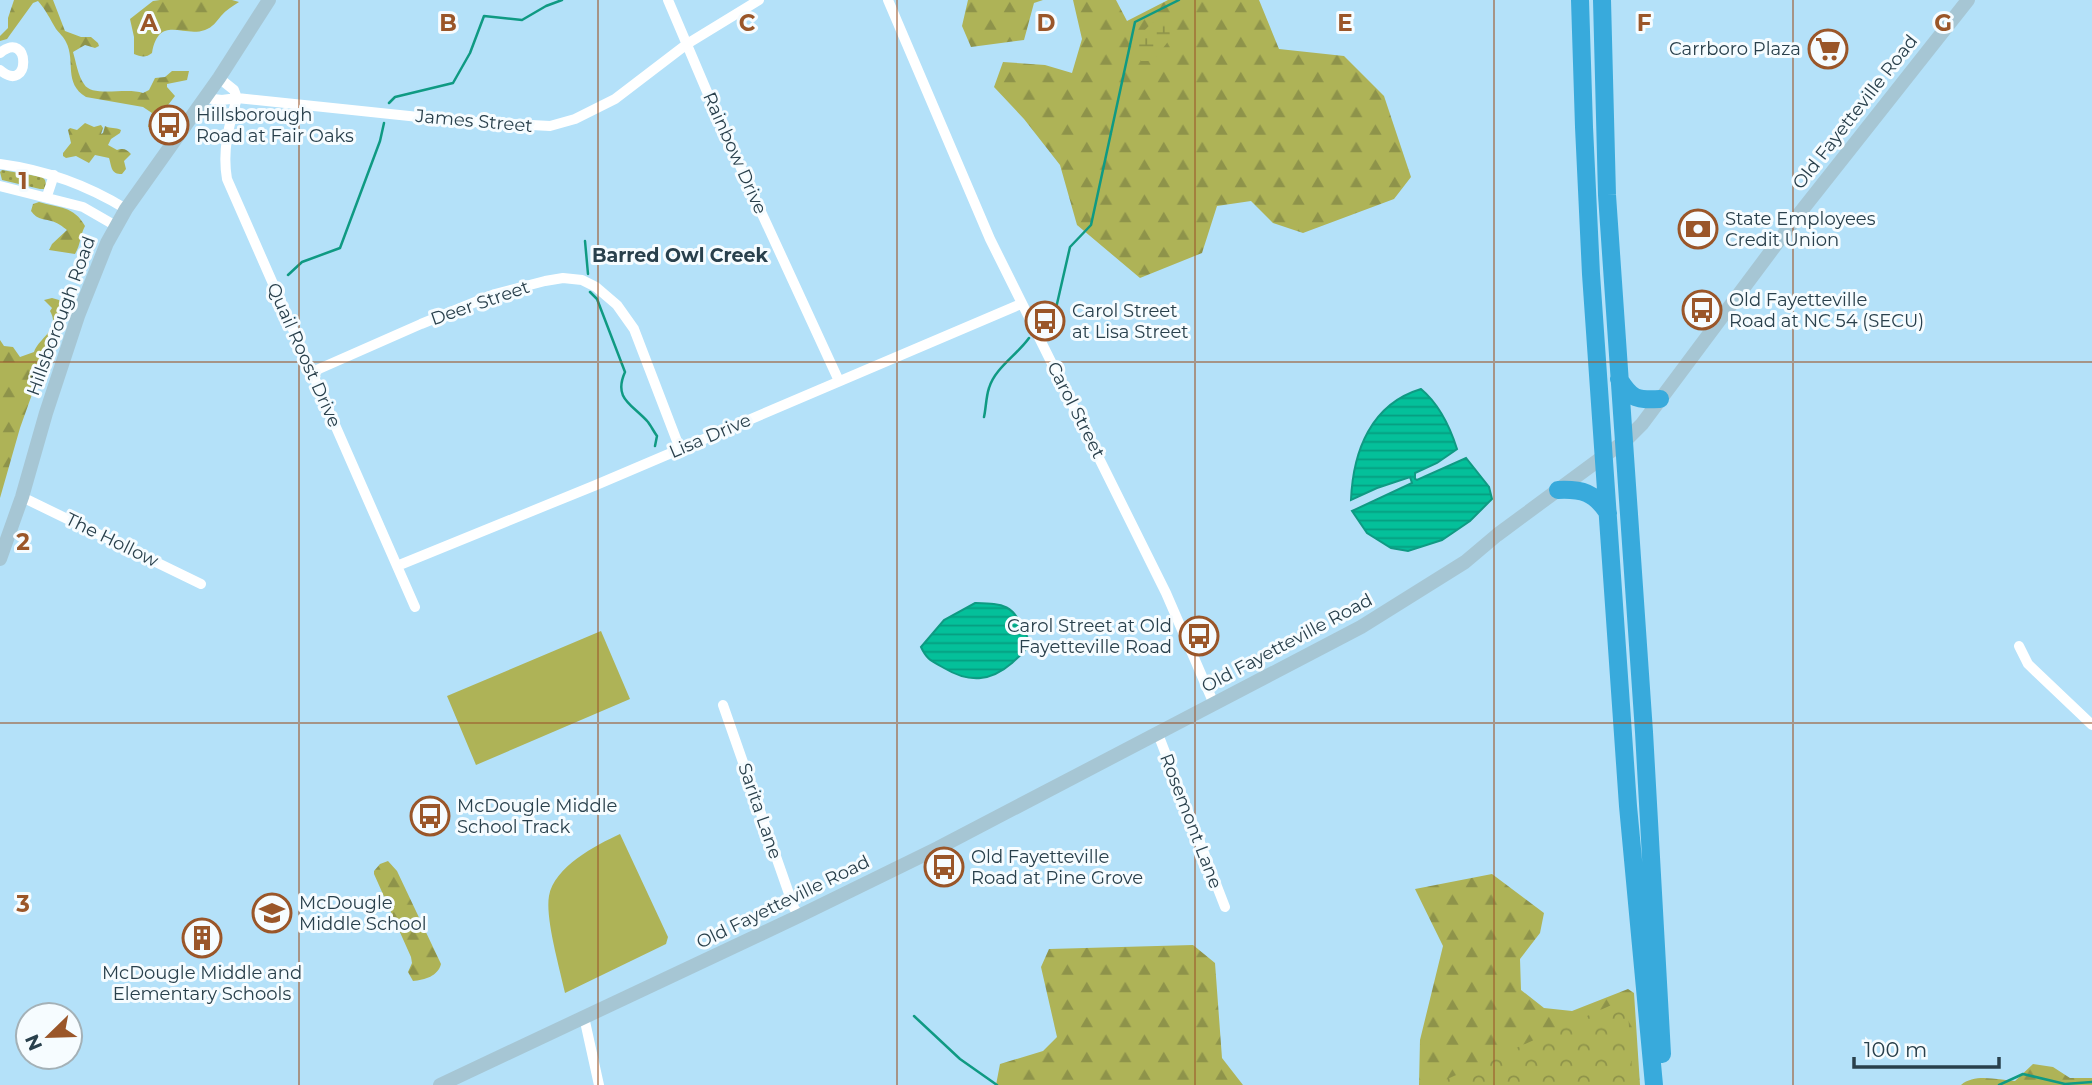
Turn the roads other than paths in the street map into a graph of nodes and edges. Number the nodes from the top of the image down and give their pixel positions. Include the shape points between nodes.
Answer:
1 (269, 0) edge
2 (668, 0) edge
3 (759, 0) edge
4 (888, 0) edge
5 (1580, 0) edge
6 (1602, 0) edge
7 (1968, 0) edge
8 (687, 44) junction
9 (0, 53) edge
10 (0, 70) edge
11 (219, 78) junction
12 (204, 98) junction
13 (237, 98) junction
14 (0, 164) edge
15 (54, 175) junction
16 (0, 186) edge
17 (47, 197) junction
18 (126, 209) junction
19 (116, 226) junction
20 (1021, 304) junction
21 (312, 372) junction
22 (1619, 379) junction
23 (839, 381) junction
24 (1660, 399) junction
25 (1624, 442) junction
26 (680, 449) junction
27 (1604, 456) junction
28 (1558, 490) junction
29 (22, 497) junction
30 (1608, 514) junction
31 (0, 559) edge
32 (397, 566) junction
33 (201, 584) dead end
34 (415, 607) dead end
35 (2019, 646) dead end
36 (1214, 704) junction
37 (723, 705) dead end
38 (2092, 725) edge
39 (1158, 734) junction
40 (1225, 907) dead end
41 (799, 916) junction
42 (584, 1017) junction
43 (440, 1085) edge
44 (599, 1085) edge
45 (1654, 1085) edge
46 (1664, 1085) edge

1 - 11 street, Hillsborough Road
2 - 8 street, Rainbow Drive
3 - 8 street, James Street
4 - 20 street, Carol Street
5 - 27 highway via 1587,214
6 - 22 highway via 1607,195
7 - 24 street, Old Fayetteville Road
8 - 13 street, James Street via 615,99 550,126
8 - 23 street, Rainbow Drive
9 - 10 street via 14,48 22,53 24,62 14,75
11 - 12 street, Hillsborough Road
11 - 13 street
12 - 13 street, James Street
12 - 18 street, Hillsborough Road
13 - 21 street, Quail Roost Drive via 226,138 227,179
14 - 15 street
15 - 17 street
15 - 18 street
16 - 17 street
17 - 19 street via 83,207
18 - 19 street, Hillsborough Road
19 - 29 street, Hillsborough Road via 78,316
20 - 23 street, Lisa Drive
20 - 36 street, Carol Street via 1166,593
21 - 26 street, Deer Street via 495,294 563,278 582,280 617,304 634,329
21 - 32 street, Quail Roost Drive
22 - 24 highway via 1638,400
22 - 25 highway
23 - 26 street, Lisa Drive
24 - 25 street, Old Fayetteville Road
25 - 27 street, Old Fayetteville Road
25 - 46 highway
26 - 32 street, Lisa Drive
27 - 28 street, Old Fayetteville Road
27 - 30 highway
28 - 30 highway via 1590,494
28 - 36 street, Old Fayetteville Road via 1424,589
29 - 31 street, Hillsborough Road
29 - 33 street, The Hollow
30 - 45 highway via 1628,806
32 - 34 street, Quail Roost Drive
35 - 38 street via 2028,664
36 - 39 street, Old Fayetteville Road
37 - 41 street, Sarita Lane
39 - 40 street, Rosemont Lane
39 - 41 street, Old Fayetteville Road
41 - 42 street, Old Fayetteville Road
42 - 43 street, Old Fayetteville Road
42 - 44 street

